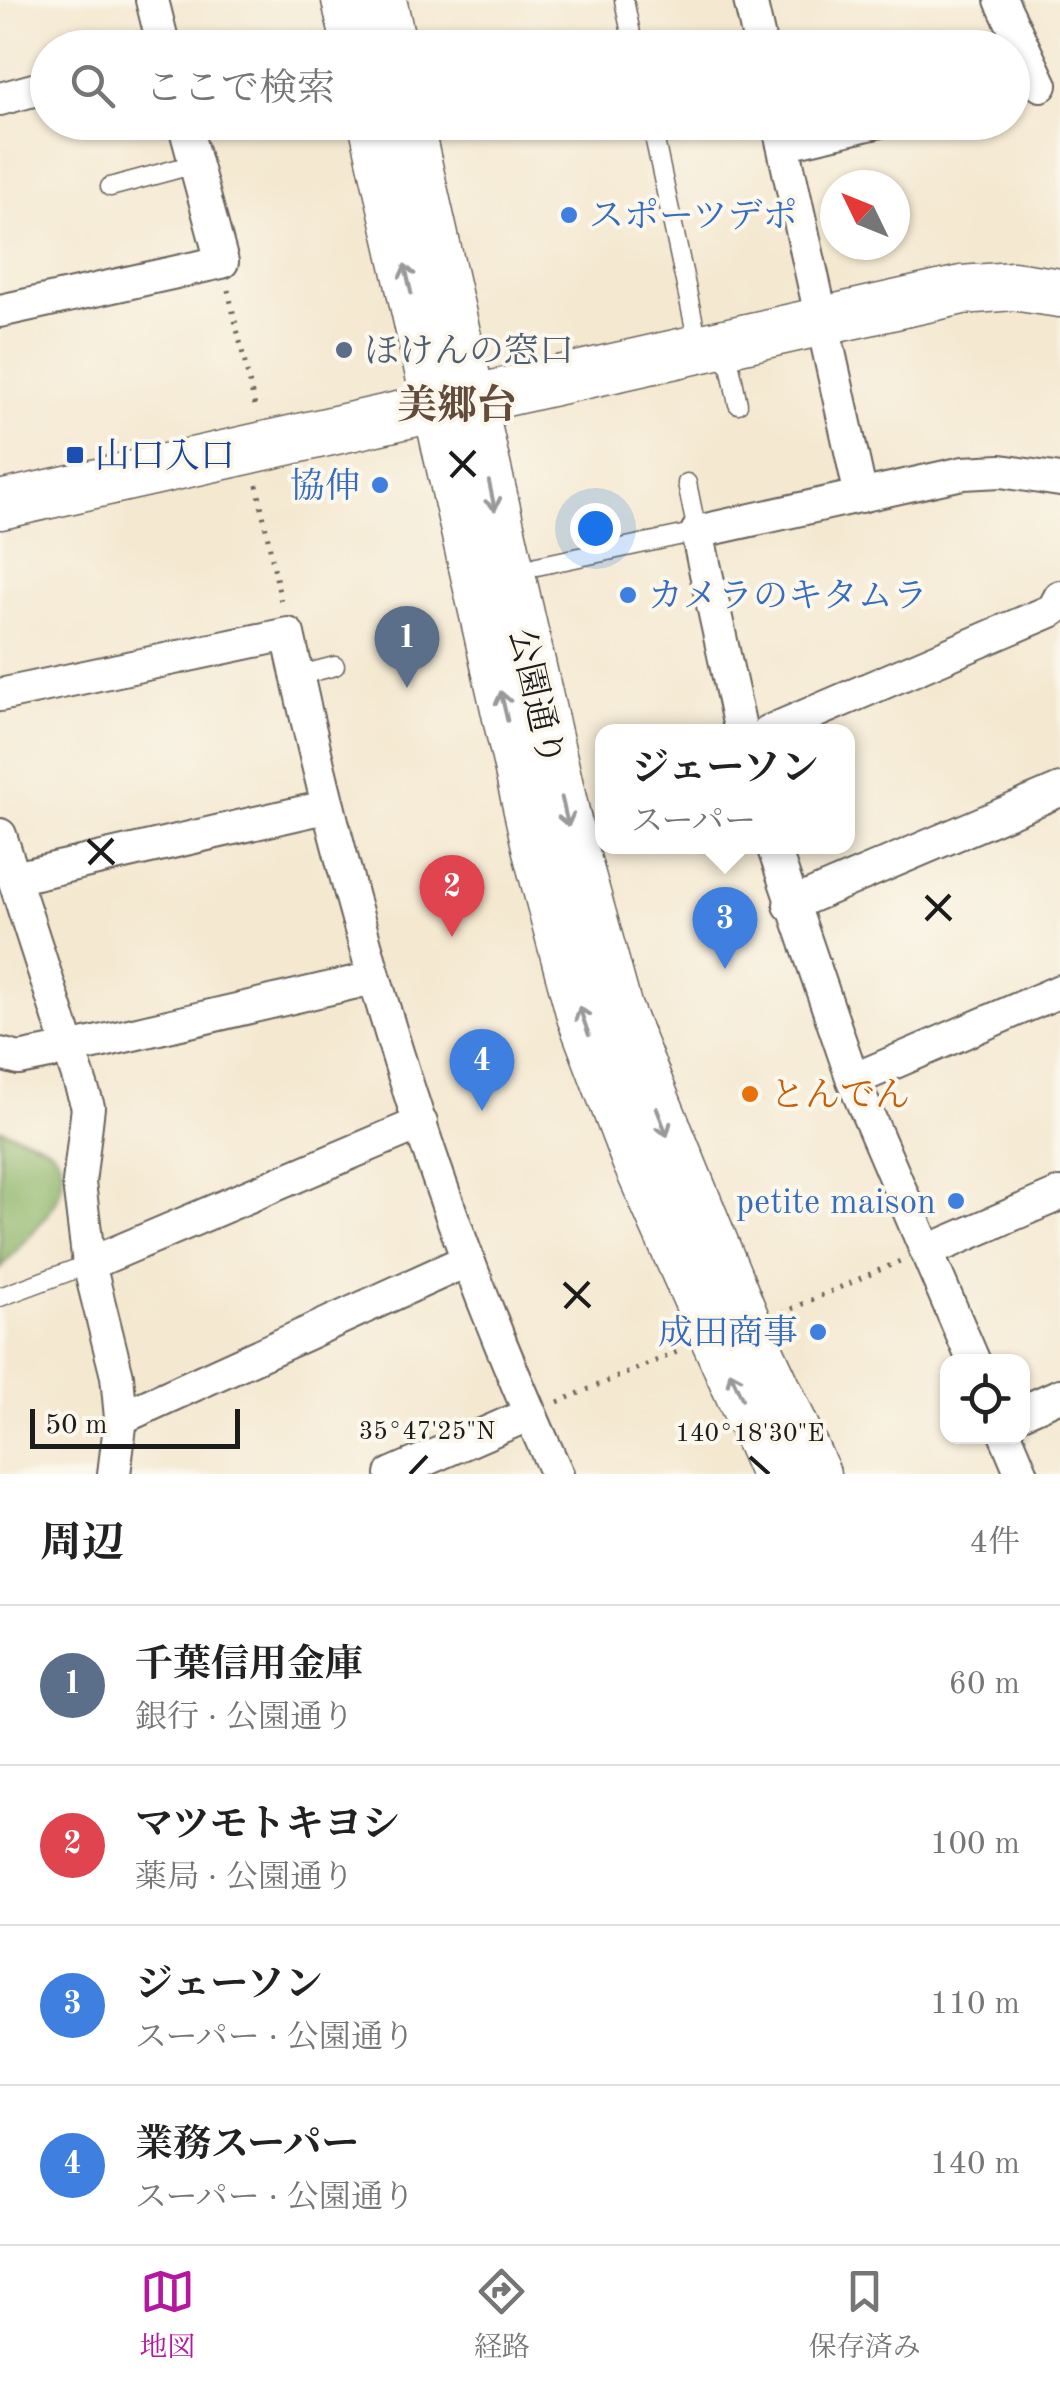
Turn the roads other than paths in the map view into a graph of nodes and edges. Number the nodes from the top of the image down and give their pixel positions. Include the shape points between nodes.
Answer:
1 (152, 0) edge
2 (346, 0) edge
3 (382, 0) edge
4 (624, 0) edge
5 (750, 0) edge
6 (1001, 0) edge
7 (160, 30) edge
8 (353, 30) edge
9 (388, 30) edge
10 (630, 30) edge
11 (757, 30) edge
12 (1014, 30) edge
13 (30, 91) edge
14 (0, 100) edge
15 (189, 140) edge
16 (379, 140) edge
17 (411, 140) edge
18 (656, 140) edge
19 (782, 140) edge
20 (195, 164) junction
21 (110, 187) dead end
22 (1060, 293) edge
23 (0, 311) edge
24 (825, 323) junction
25 (713, 348) junction
26 (455, 404) junction
27 (738, 404) dead end
28 (1060, 480) edge
29 (687, 483) dead end
30 (861, 496) junction
31 (0, 505) edge
32 (697, 532) junction
33 (537, 566) dead end
34 (1060, 597) edge
35 (335, 666) dead end
36 (296, 676) junction
37 (0, 695) edge
38 (739, 724) edge
39 (787, 724) edge
40 (1060, 790) edge
41 (326, 807) junction
42 (0, 835) edge
43 (775, 854) edge
44 (14, 878) junction
45 (790, 905) junction
46 (374, 978) junction
47 (1060, 991) edge
48 (68, 1049) junction
49 (0, 1054) edge
50 (853, 1080) junction
51 (420, 1123) junction
52 (1060, 1194) edge
53 (927, 1250) junction
54 (468, 1260) junction
55 (89, 1264) junction
56 (0, 1297) edge
57 (971, 1354) edge
58 (1060, 1396) edge
59 (1030, 1409) edge
60 (530, 1414) junction
61 (121, 1418) junction
62 (1009, 1444) edge
63 (114, 1474) edge
64 (392, 1474) edge
65 (558, 1474) edge
66 (775, 1474) edge
67 (816, 1474) edge
68 (1022, 1474) edge

1 - 7 street
2 - 8 street
3 - 9 street
4 - 10 lane
5 - 11 street
6 - 12 street
13 - 14 street
15 - 20 street
26 -> 16 street, 公園通り
17 - 26 street, 公園通り
18 - 25 lane
19 - 24 street
20 - 21 lane
20 - 23 street via 222,262
22 - 24 street via 1013,286 962,290
24 - 25 street
24 - 30 street
25 - 26 street
25 - 27 lane
26 - 31 street
66 -> 26 street, 公園通り via 634,1158 582,1016 538,855
26 -> 67 street, 公園通り via 618,1009
28 - 30 street via 1001,470 962,473
29 - 32 lane
30 - 32 street
32 - 33 lane
32 - 38 street
34 - 39 street via 1053,610
35 - 36 lane
36 - 37 street via 288,634
36 - 41 street
40 - 45 street
41 - 44 street
41 - 46 street
42 - 44 street
43 - 45 street
44 - 48 street
45 - 50 street
46 - 48 street
46 - 51 street
47 - 50 street
48 - 49 street via 20,1059
48 - 55 street via 88,1107 78,1183
50 - 53 street
51 - 54 street
51 - 55 street
52 - 53 street
53 - 57 street
54 - 60 street
54 - 61 street
55 - 56 lane
55 - 61 street
58 - 59 street
60 - 64 street
60 - 65 street
61 - 63 street
62 - 68 street

